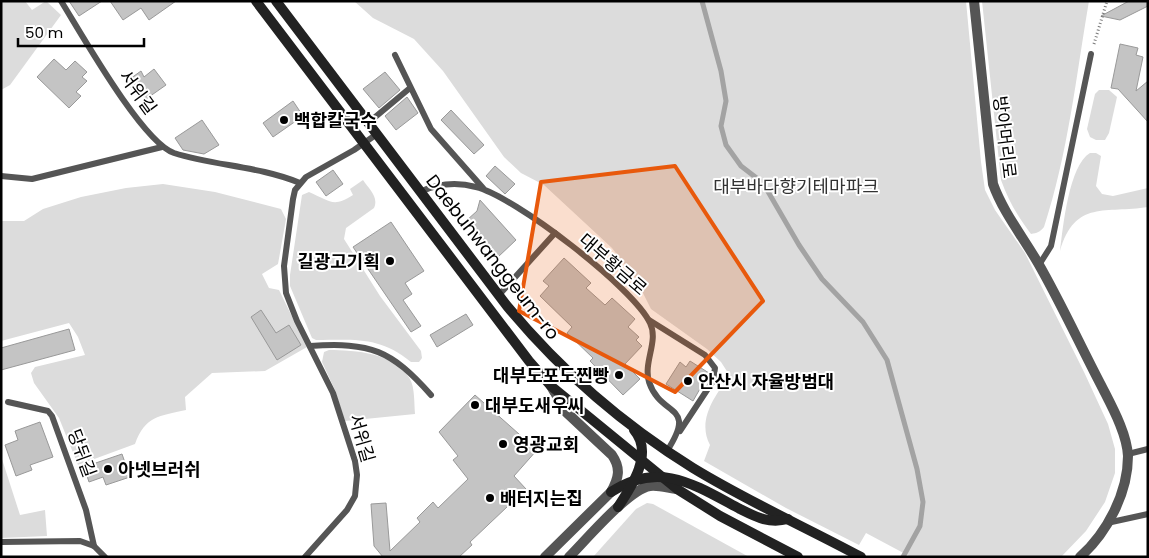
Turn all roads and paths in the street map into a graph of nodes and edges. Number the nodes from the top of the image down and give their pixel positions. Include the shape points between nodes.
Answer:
1 (61, 1) edge
2 (256, 1) edge
3 (276, 1) edge
4 (974, 1) edge
5 (1107, 1) edge
6 (1091, 54) joint
7 (395, 55) dead end
8 (410, 88) junction
9 (368, 123) junction
10 (377, 134) junction
11 (364, 143) junction
12 (162, 148) junction
13 (1, 176) edge
14 (300, 183) junction
15 (484, 190) junction
16 (420, 192) junction
17 (555, 233) junction
18 (1039, 265) junction
19 (499, 295) junction
20 (649, 320) junction
21 (310, 346) junction
22 (551, 386) junction
23 (431, 395) dead end
24 (8, 402) dead end
25 (626, 420) junction
26 (677, 436) junction
27 (1148, 449) edge
28 (667, 451) junction
29 (1128, 454) junction
30 (641, 460) junction
31 (659, 475) junction
32 (634, 479) junction
33 (677, 489) junction
34 (611, 492) junction
35 (618, 507) junction
36 (1148, 514) edge
37 (788, 519) junction
38 (1107, 523) junction
39 (1, 542) edge
40 (94, 546) junction
41 (858, 555) edge
42 (105, 557) edge
43 (305, 557) edge
44 (545, 557) edge
45 (570, 557) edge
46 (798, 557) edge
47 (1080, 557) edge

1 - 12 lane, 서위길 via 119,94
2 - 11 main road, Daebuhwanggeum-ro
3 - 9 main road, Daebuhwanggeum-ro
4 - 18 street, 방아머리로 via 993,184 1002,205
5 - 6 path
6 - 18 lane via 1051,246
7 - 8 lane, 대부황금로
8 - 9 lane
8 - 15 lane, 대부황금로 via 431,129
9 - 10 main road, Daebuhwanggeum-ro
10 - 11 lane
10 - 16 main road, Daebuhwanggeum-ro
11 - 14 lane
11 - 22 main road, Daebuhwanggeum-ro
12 - 13 lane via 32,179
12 - 14 lane via 266,171
14 - 21 lane, 서위길 via 293,199 284,281 291,306
15 - 16 lane, 대부황금로 via 475,186 441,185
15 - 17 lane, 대부황금로 via 530,214
16 - 19 main road, Daebuhwanggeum-ro
17 - 19 lane, 대부황금로
17 - 20 lane, 대부황금로 via 634,300
18 - 29 street, 방아머리로 via 1106,396
19 - 25 main road, Daebuhwanggeum-ro via 579,384
20 - 26 lane, 대부황금로 via 654,335 648,359 650,382 662,401 677,414 680,422
20 - 26 lane, 대부황금로 via 705,356 715,368 713,382
21 - 23 lane via 358,346 375,350 400,364
21 - 43 lane, 서위길 via 330,386 350,442 356,461 357,485 347,510
22 - 30 main road, Daebuhwanggeum-ro
22 - 34 street via 566,412 617,463 617,481
24 - 40 lane, 당뒤길 via 48,411 52,416 86,510
25 - 28 main road, Daebuhwanggeum-ro
25 - 30 main road via 642,441
26 - 28 lane, 대부황금로
27 - 29 lane
28 - 37 main road, Daebuhwanggeum-ro
29 - 38 street, 방아머리로 via 1123,486
30 - 31 main road, Daebuhwanggeum-ro
30 - 32 main road
31 - 32 main road
31 - 33 main road, Daebuhwanggeum-ro
31 - 37 main road via 692,485 759,519
32 - 34 main road
32 - 35 main road
33 - 35 street via 650,486 639,489
33 - 46 main road, Daebuhwanggeum-ro
34 - 44 street
35 - 45 street
36 - 38 lane
37 - 41 main road, Daebuhwanggeum-ro
38 - 47 street, 방아머리로
39 - 40 lane via 80,541
40 - 42 lane

